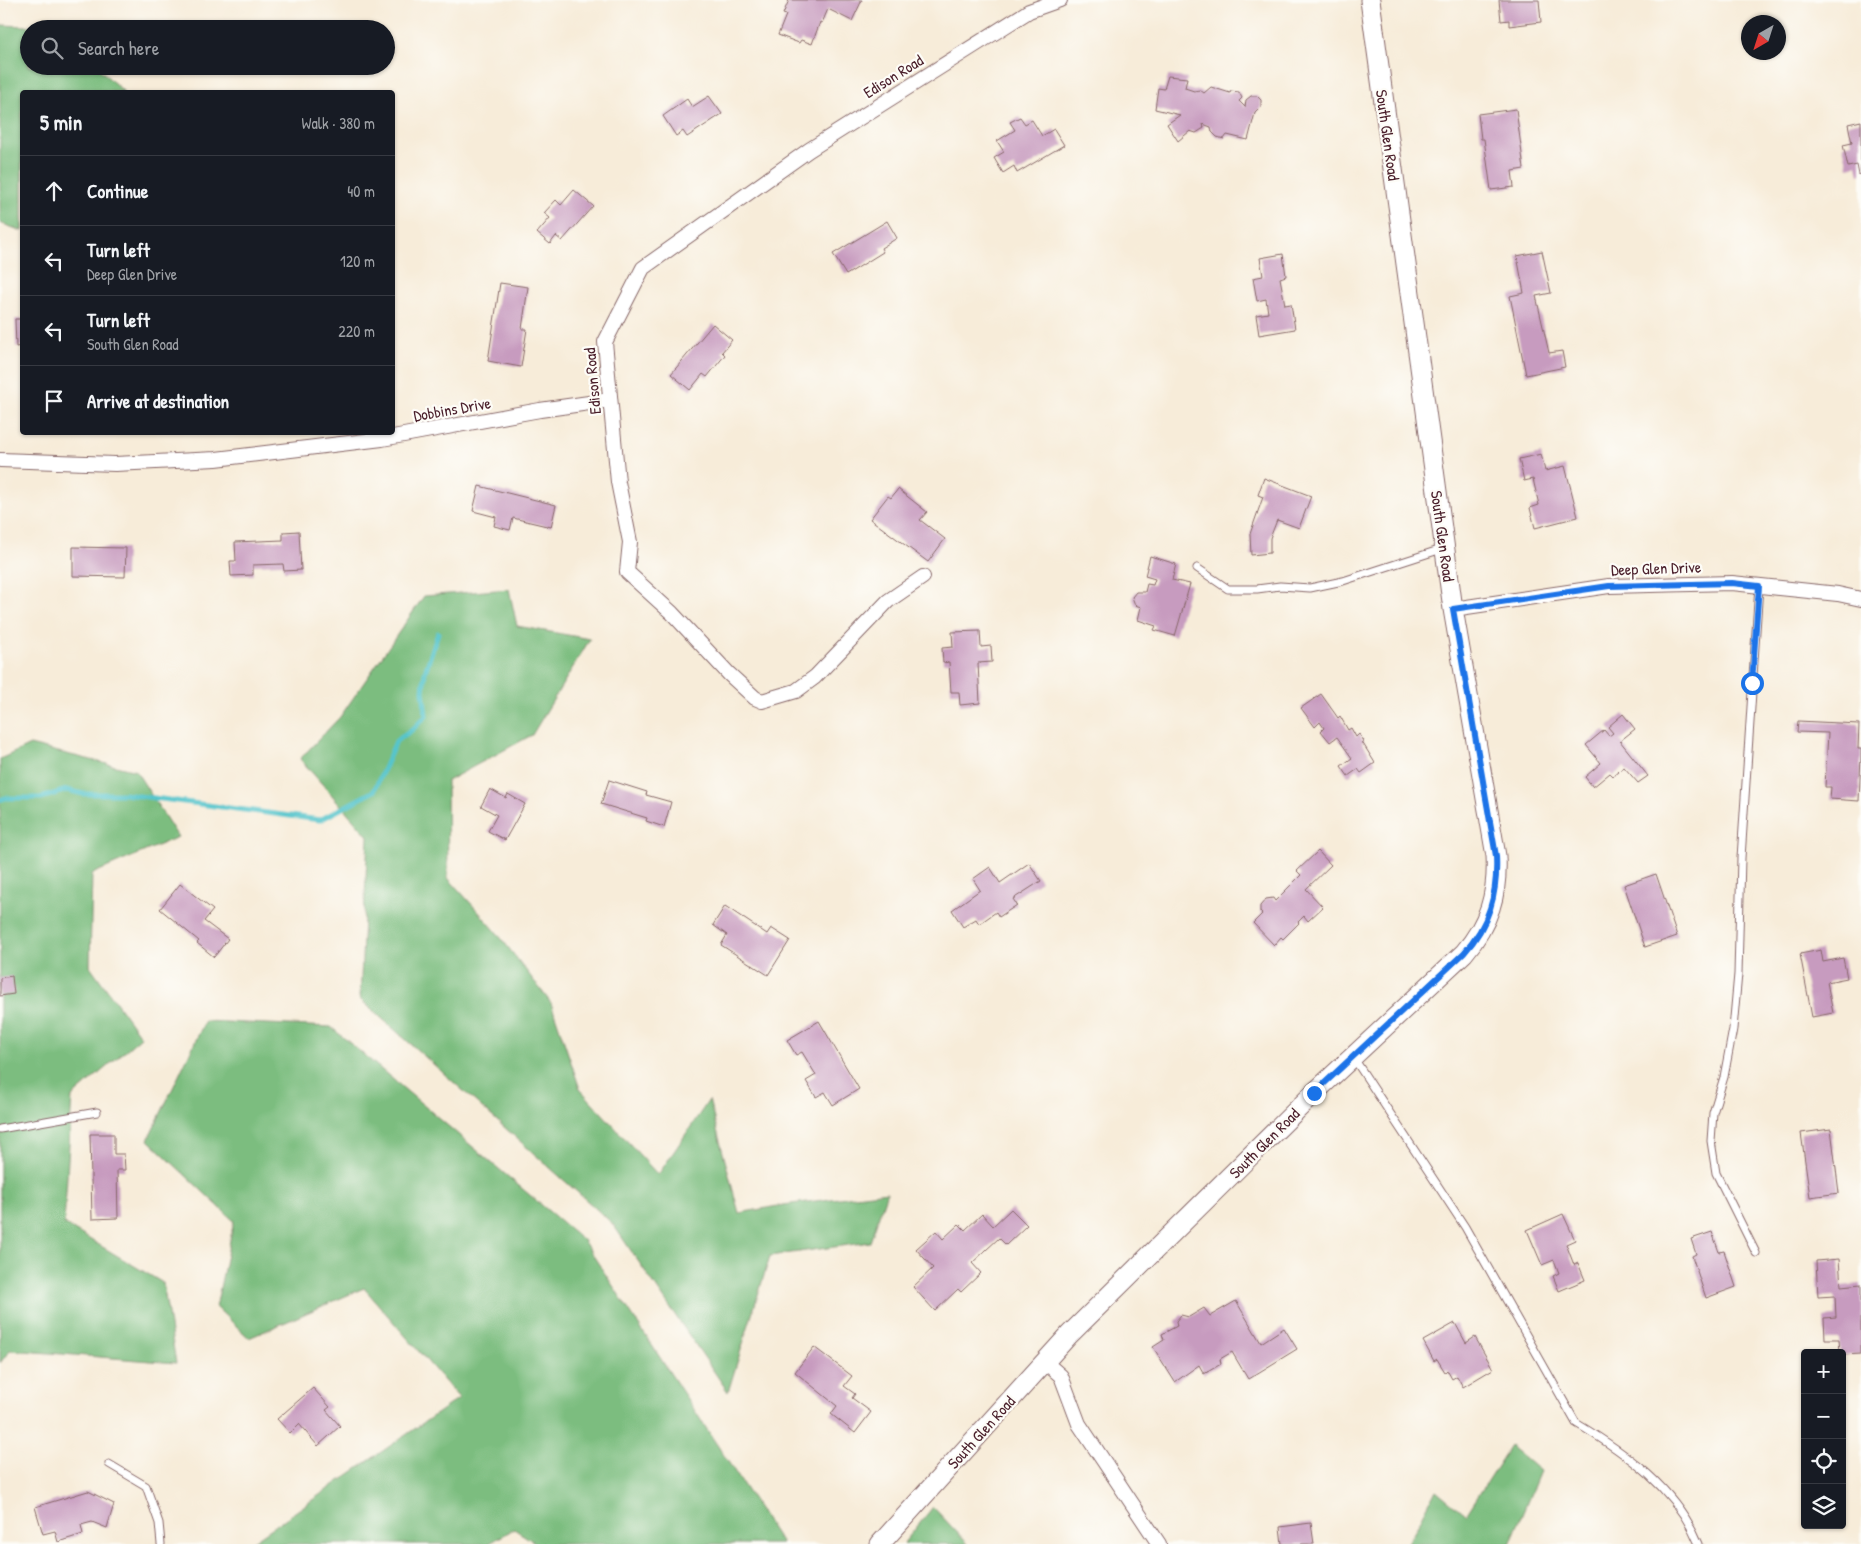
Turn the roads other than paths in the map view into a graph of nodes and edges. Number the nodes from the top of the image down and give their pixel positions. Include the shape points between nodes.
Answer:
1 (1060, 0) edge
2 (1370, 0) edge
3 (610, 400) junction
4 (0, 460) edge
5 (1445, 548) junction
6 (1197, 568) dead end
7 (923, 577) dead end
8 (1759, 586) junction
9 (1861, 599) edge
10 (1453, 609) junction
11 (1353, 1057) junction
12 (97, 1112) dead end
13 (0, 1129) edge
14 (1756, 1253) dead end
15 (1045, 1362) junction
16 (109, 1464) dead end
17 (161, 1544) edge
18 (880, 1544) edge
19 (1159, 1544) edge
20 (1699, 1544) edge

1 - 3 street, Edison Road via 1029,11 809,150 643,268 604,342
2 - 5 main road, South Glen Road
3 - 4 street, Dobbins Drive via 382,440 216,459 115,464
3 - 7 street, Edison Road via 618,482 630,542 627,572 755,698 762,701 776,698 815,678 888,601
5 - 6 lane via 1343,582 1310,588 1228,589
5 - 10 main road, South Glen Road
8 - 9 street, Deep Glen Drive
8 - 10 street, Deep Glen Drive via 1732,583 1609,586
8 - 14 lane via 1741,858 1738,974 1732,1029 1724,1076 1713,1113 1711,1141 1716,1173
10 - 11 main road, South Glen Road via 1496,856 1494,896 1486,921 1464,953
11 - 15 main road, South Glen Road
11 - 20 lane via 1464,1227 1576,1423 1639,1465 1691,1524
12 - 13 lane
15 - 18 main road, South Glen Road
15 - 19 street via 1060,1376 1079,1424
16 - 17 lane via 146,1486 159,1523

